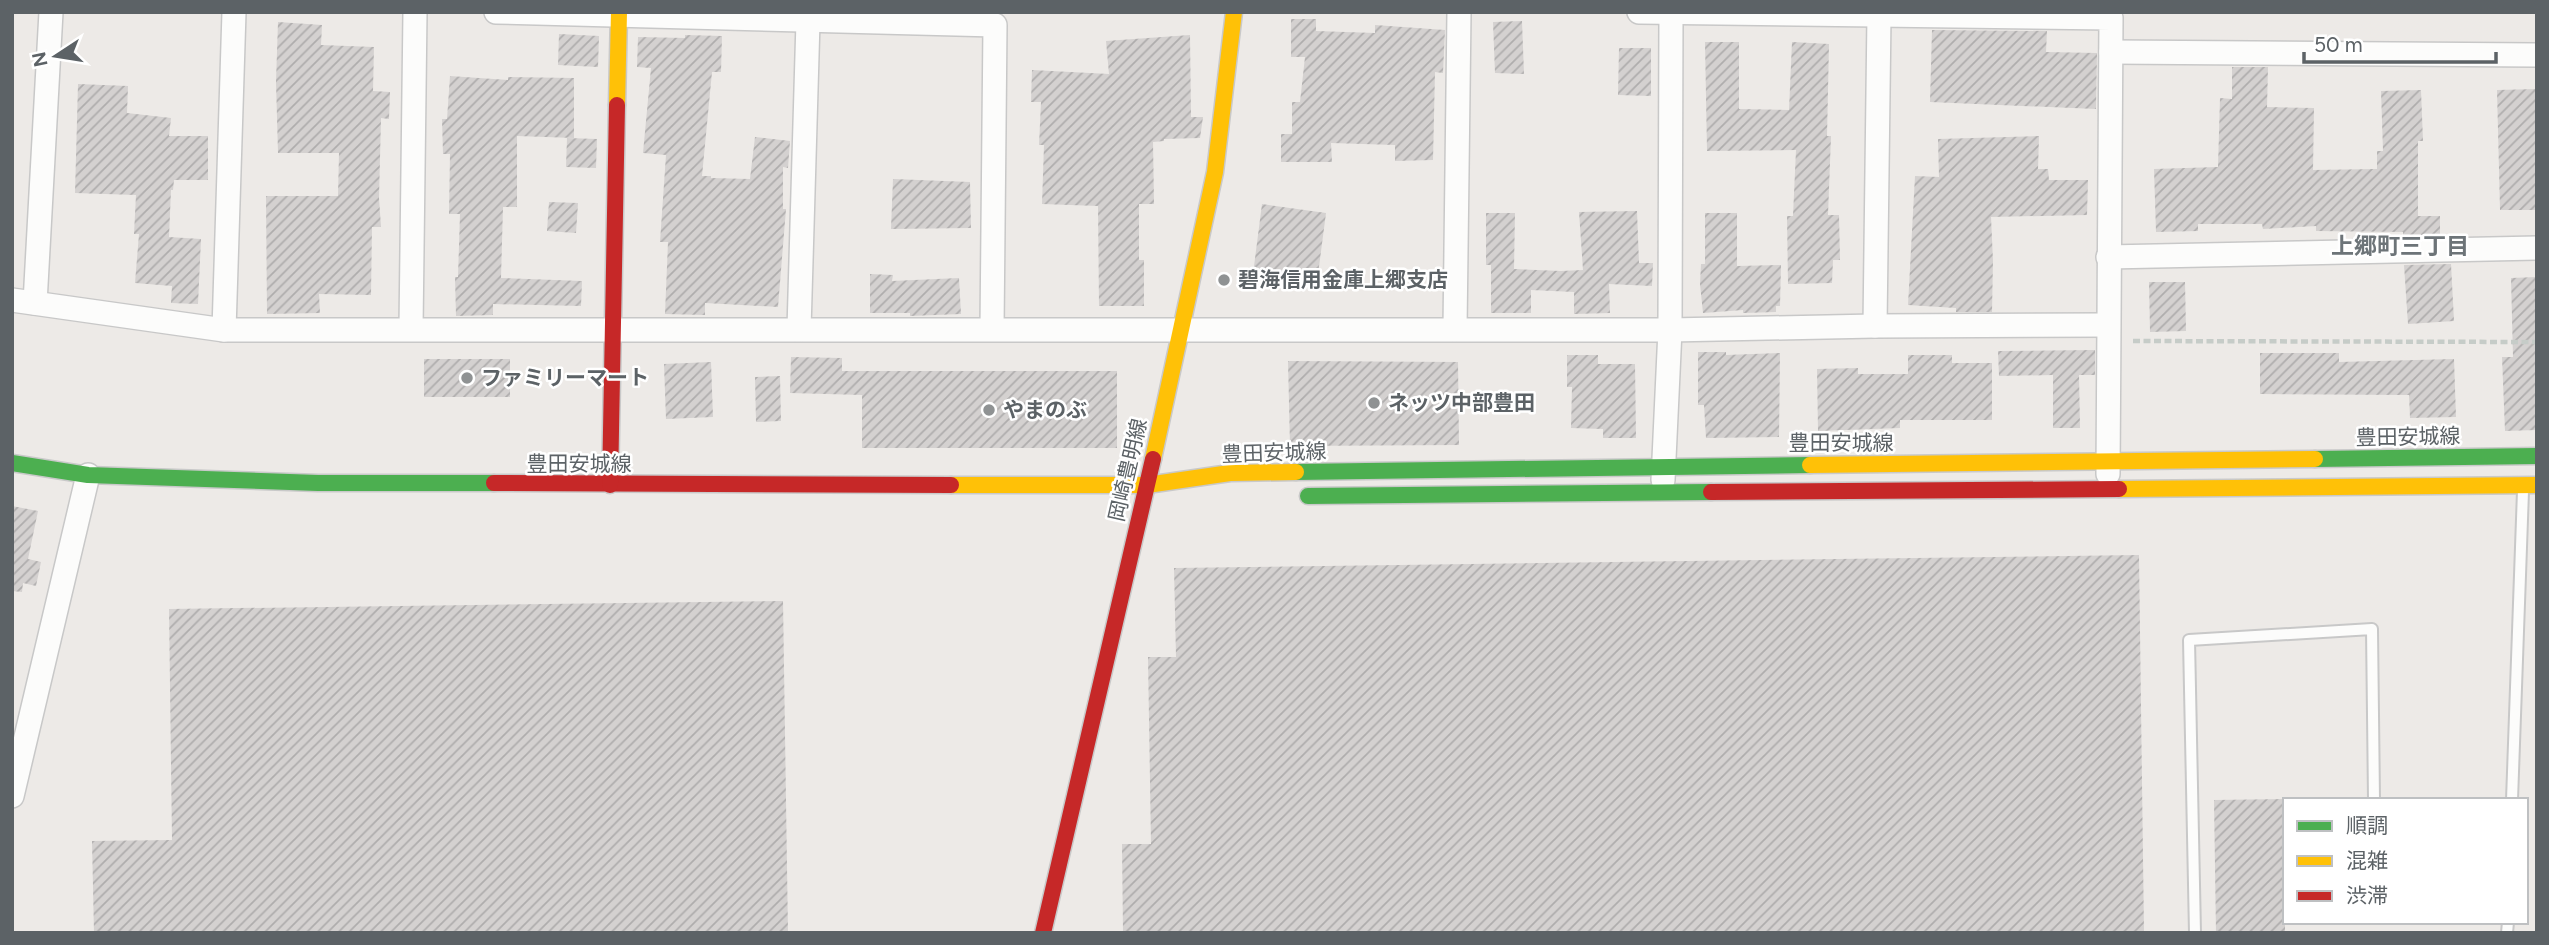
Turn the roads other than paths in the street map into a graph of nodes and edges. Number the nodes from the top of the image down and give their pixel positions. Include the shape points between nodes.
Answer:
1 (51, 12) edge
2 (234, 12) edge
3 (415, 12) edge
4 (496, 12) edge
5 (1234, 12) edge
6 (1459, 12) edge
7 (1639, 12) edge
8 (1671, 12) edge
9 (619, 14) edge
10 (1879, 15) junction
11 (995, 19) edge
12 (808, 21) junction
13 (2111, 52) junction
14 (2537, 55) edge
15 (2537, 248) edge
16 (2108, 257) junction
17 (12, 300) edge
18 (35, 303) junction
19 (1875, 326) junction
20 (411, 328) junction
21 (1182, 328) junction
22 (614, 329) junction
23 (799, 329) junction
24 (1455, 329) junction
25 (224, 330) junction
26 (992, 330) junction
27 (1670, 330) junction
28 (2107, 333) junction
29 (2537, 456) edge
30 (2107, 462) junction
31 (12, 463) edge
32 (1663, 466) junction
33 (88, 475) junction
34 (610, 485) junction
35 (1147, 485) junction
36 (2530, 486) edge
37 (2109, 489) junction
38 (1197, 493) dead end
39 (1664, 494) junction
40 (1291, 496) dead end
41 (12, 796) edge
42 (2374, 798) edge
43 (2512, 798) edge
44 (1042, 933) edge
45 (2195, 933) edge

1 - 18 street
2 - 25 street
3 - 20 street
4 - 9 street
5 - 21 main road, 岡崎豊明線 via 1215,172
6 - 24 street
7 - 8 street
8 - 10 street
8 - 27 street
9 - 12 street
9 - 22 main road
10 - 13 street via 2111,18
10 - 19 street
11 - 12 street
11 - 26 street
12 - 23 street
13 - 14 street
13 - 16 street
15 - 16 street
16 - 28 street
17 - 18 street
18 - 25 street
19 - 27 street
19 - 28 street
20 - 22 street
20 - 25 street
21 - 24 street
21 - 26 street
21 - 35 main road, 岡崎豊明線
22 - 23 street
22 - 34 main road
23 - 26 street
24 - 27 street
27 - 32 street
28 - 30 street
29 - 30 main road, 豊田安城線
30 - 32 main road, 豊田安城線
30 - 37 street
31 - 33 main road, 豊田安城線
32 - 35 main road, 豊田安城線 via 1230,473
32 - 39 street
33 - 34 main road, 豊田安城線 via 318,483
33 - 41 street
34 - 35 main road, 豊田安城線
35 - 38 main road, 豊田安城線
35 - 44 main road, 岡崎豊明線
36 - 37 main road, 豊田安城線
36 - 43 lane
37 - 39 main road, 豊田安城線
39 - 40 main road, 豊田安城線
42 - 45 lane via 2372,629 2189,640

